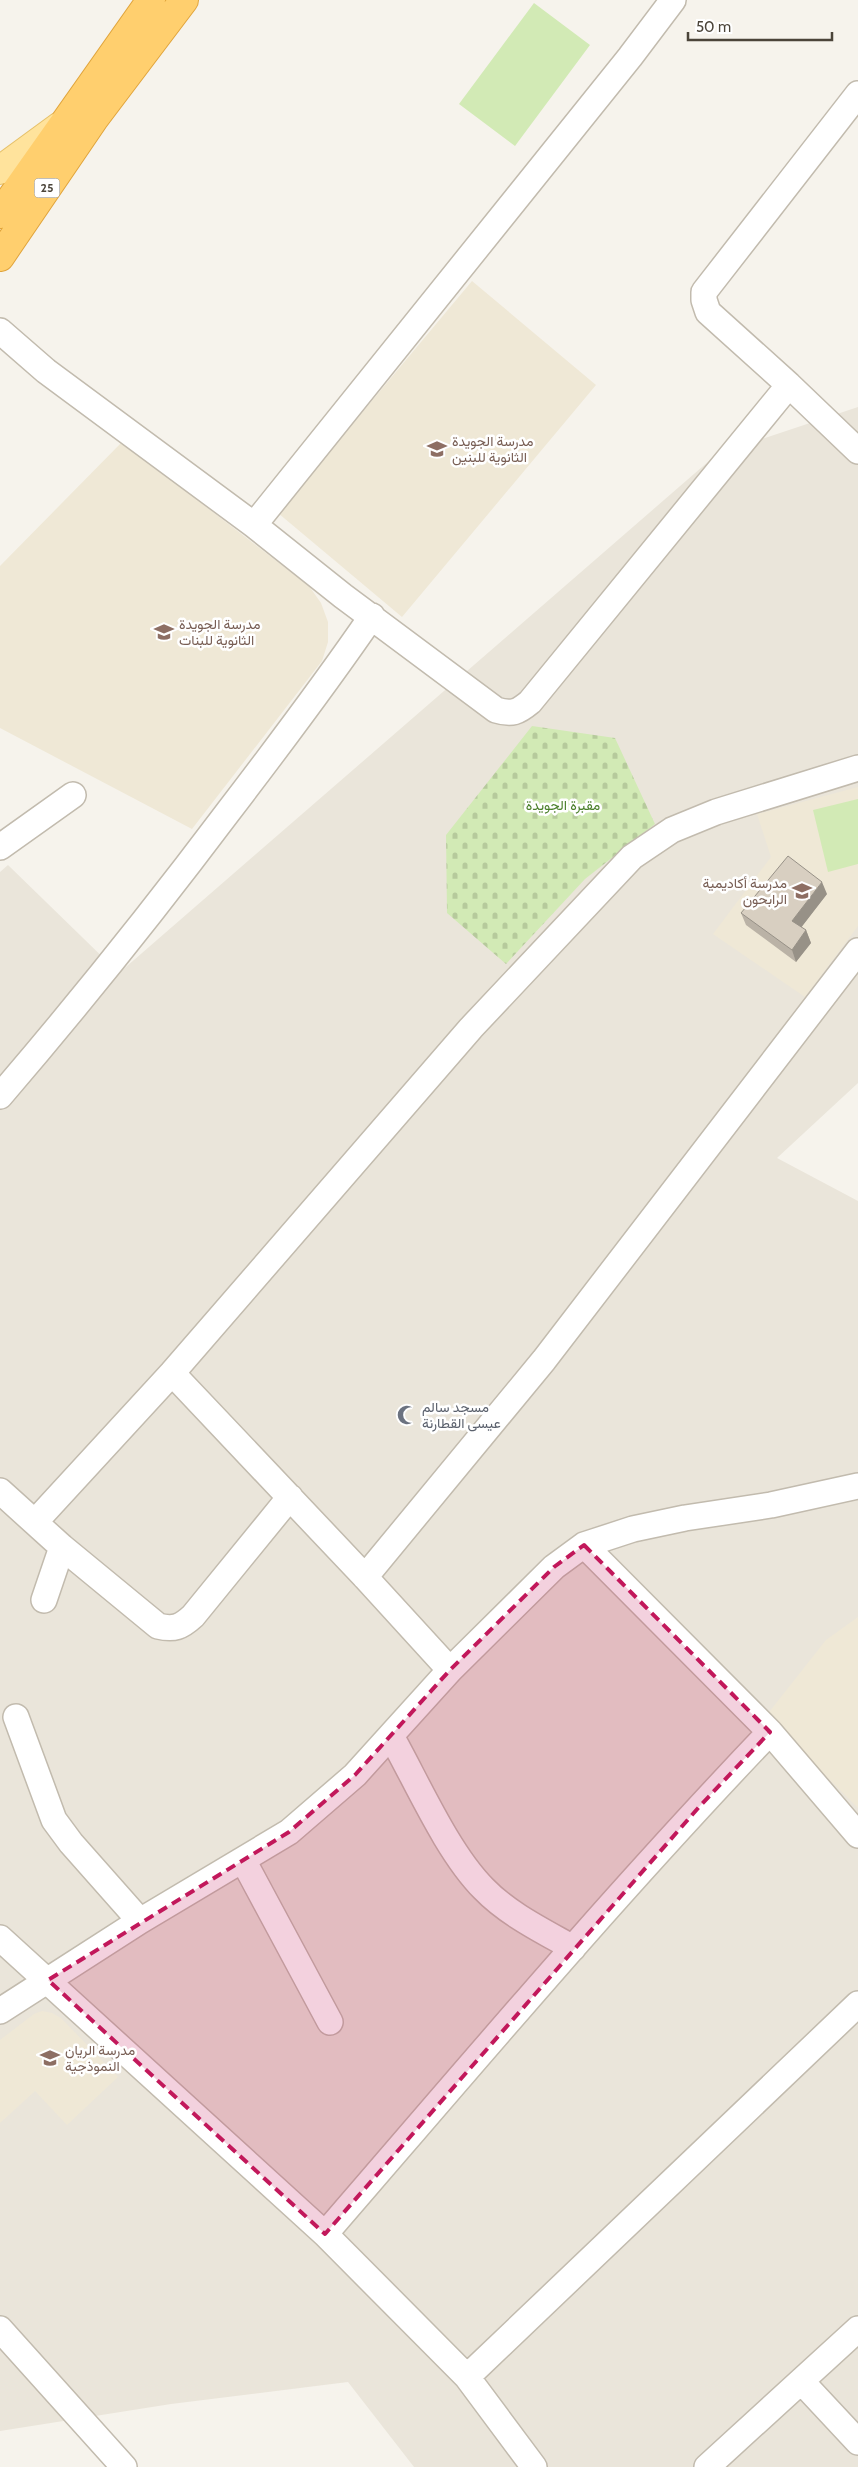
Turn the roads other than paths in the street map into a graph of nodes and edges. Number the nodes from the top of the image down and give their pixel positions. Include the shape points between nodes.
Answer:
1 (151, 0) edge
2 (184, 0) edge
3 (673, 0) edge
4 (858, 94) edge
5 (67, 120) junction
6 (0, 170) edge
7 (0, 214) edge
8 (0, 257) edge
9 (0, 331) edge
10 (790, 385) junction
11 (858, 451) edge
12 (254, 525) junction
13 (372, 616) junction
14 (858, 768) edge
15 (73, 796) dead end
16 (0, 846) edge
17 (858, 951) edge
18 (0, 1096) edge
19 (172, 1373) junction
20 (858, 1486) edge
21 (0, 1491) edge
22 (290, 1497) junction
23 (35, 1522) junction
24 (584, 1545) junction
25 (62, 1547) junction
26 (365, 1577) junction
27 (44, 1600) dead end
28 (450, 1670) junction
29 (16, 1718) dead end
30 (770, 1732) junction
31 (391, 1736) junction
32 (858, 1835) edge
33 (243, 1860) junction
34 (140, 1921) junction
35 (0, 1938) edge
36 (573, 1948) junction
37 (48, 1980) junction
38 (858, 2004) edge
39 (0, 2011) edge
40 (330, 2022) dead end
41 (325, 2234) junction
42 (0, 2329) edge
43 (858, 2329) edge
44 (467, 2377) junction
45 (802, 2382) junction
46 (858, 2442) edge
47 (124, 2467) edge
48 (534, 2467) edge
49 (708, 2467) edge

1 - 5 highway, 25
2 - 8 highway, 25 via 94,119
3 - 12 street
4 - 10 street via 704,292 708,312
5 - 6 main road
5 - 7 highway, 25
9 - 12 street via 46,370
10 - 11 street
10 - 13 street via 530,702 518,712 506,714 496,710
12 - 13 street
13 - 18 street via 326,684 186,867 72,1012
14 - 19 street via 716,812 672,830 632,857 471,1028
15 - 16 street
17 - 26 street via 544,1360
19 - 22 street
19 - 23 street
20 - 24 street via 633,1529
21 - 23 street
22 - 25 street via 193,1616 182,1626 172,1629 158,1626
22 - 26 street
23 - 25 street
24 - 28 street via 554,1567
24 - 30 street
25 - 27 street
26 - 28 street
28 - 31 street
29 - 34 street via 54,1820
30 - 32 street
30 - 36 street
31 - 33 street via 322,1805 289,1832
31 - 36 street via 455,1852 484,1890 539,1929
33 - 34 street
33 - 40 street
34 - 37 street
35 - 37 street
36 - 41 street
37 - 39 street
37 - 41 street
38 - 44 street
41 - 44 street
42 - 47 street
43 - 45 street
44 - 48 street
45 - 46 street
45 - 49 street

